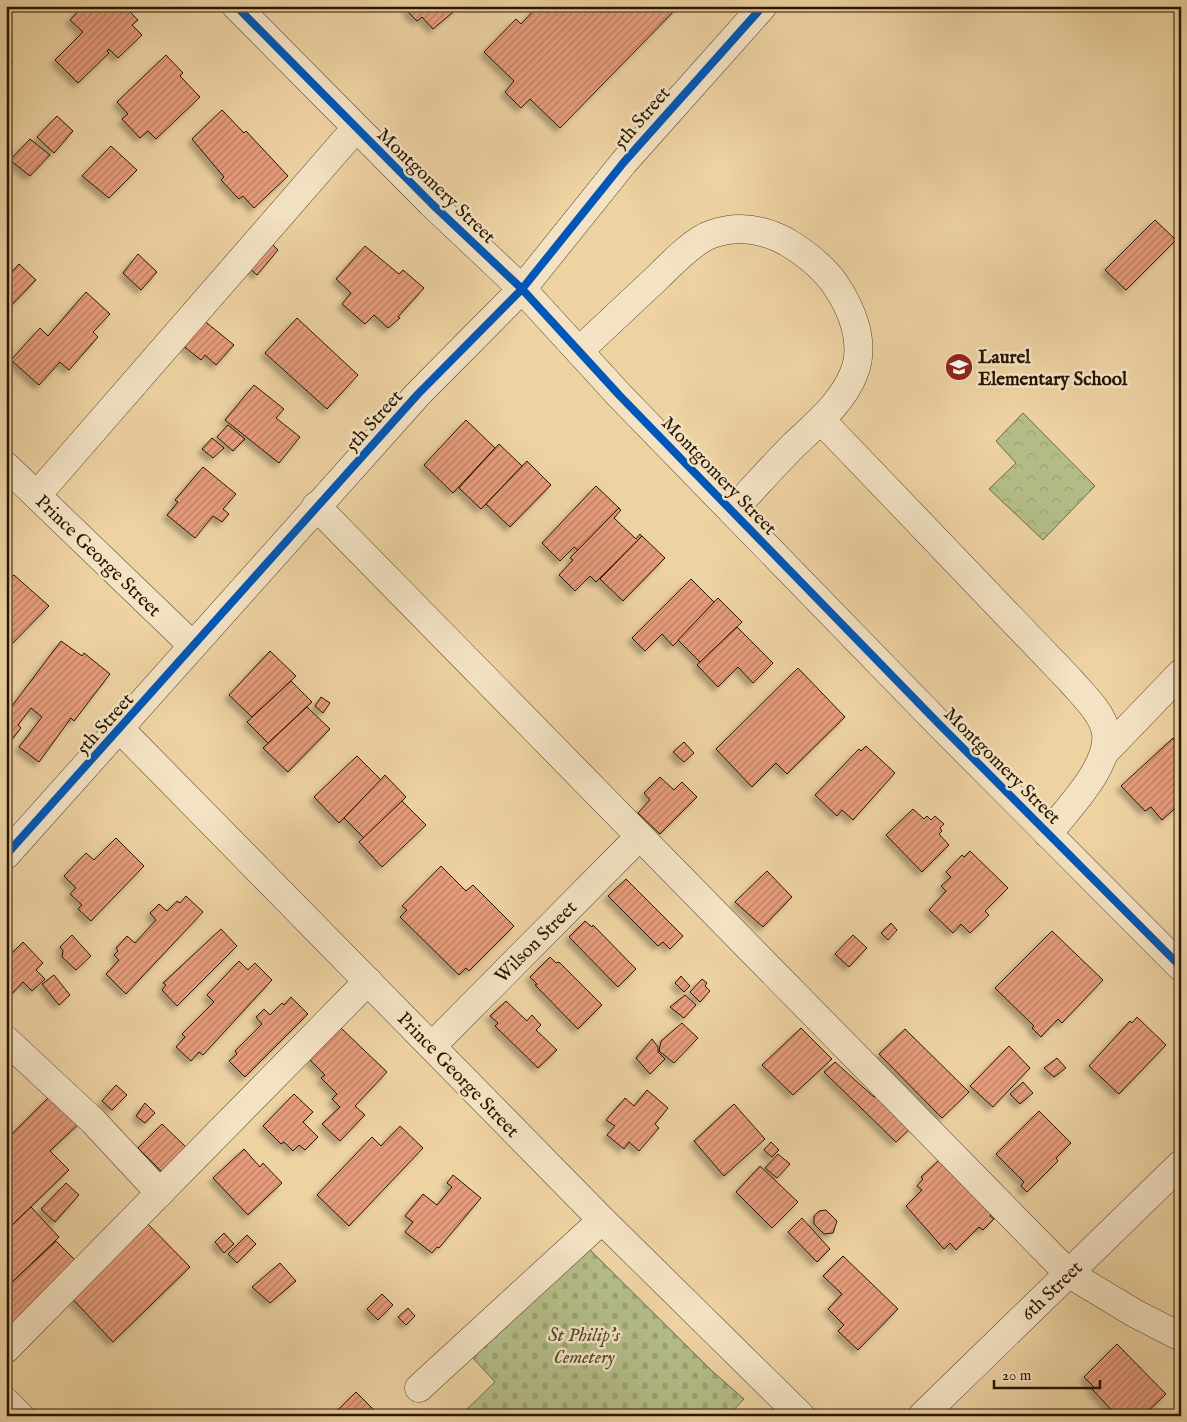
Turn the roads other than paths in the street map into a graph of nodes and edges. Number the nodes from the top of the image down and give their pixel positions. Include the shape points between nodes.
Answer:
1 (236, 6) edge
2 (763, 6) edge
3 (356, 128) junction
4 (522, 289) junction
5 (579, 351) junction
6 (821, 420) junction
7 (6, 466) edge
8 (37, 495) junction
9 (316, 506) junction
10 (732, 511) junction
11 (192, 645) junction
12 (1181, 673) edge
13 (120, 729) junction
14 (1105, 752) junction
15 (1048, 834) junction
16 (639, 837) junction
17 (6, 855) edge
18 (1181, 967) edge
19 (368, 981) junction
20 (6, 1040) edge
21 (432, 1046) junction
22 (1181, 1164) edge
23 (160, 1193) junction
24 (602, 1220) junction
25 (1068, 1273) junction
26 (1181, 1337) edge
27 (6, 1349) edge
28 (419, 1388) dead end
29 (6, 1402) edge
30 (20, 1416) edge
31 (801, 1416) edge
32 (922, 1416) edge

1 - 3 street, Montgomery Street
2 - 4 street, 5th Street via 624,162
3 - 4 street, Montgomery Street
3 - 8 street
4 - 5 street, Montgomery Street
4 - 9 street, 5th Street via 418,394
5 - 6 street via 680,256 710,234 750,228 775,235 800,250 829,275 844,297 855,323 859,351 855,372 844,392
5 - 10 street, Montgomery Street
6 - 10 street
6 - 14 street via 1070,680 1097,712 1106,732
7 - 8 street, Prince George Street
8 - 11 street, Prince George Street
9 - 11 street, 5th Street
9 - 16 street
10 - 15 street, Montgomery Street
11 - 13 street, 5th Street
12 - 14 street
13 - 17 street, 5th Street
13 - 19 street, Prince George Street
14 - 15 street via 1098,769
15 - 18 street, Montgomery Street
16 - 21 street, Wilson Street
16 - 25 street
19 - 21 street, Prince George Street
19 - 23 street
20 - 23 street via 93,1121
21 - 24 street, Prince George Street
22 - 25 street, 6th Street
23 - 27 street
24 - 28 street
24 - 31 street, Prince George Street
25 - 26 street
25 - 32 street, 6th Street
29 - 30 street

